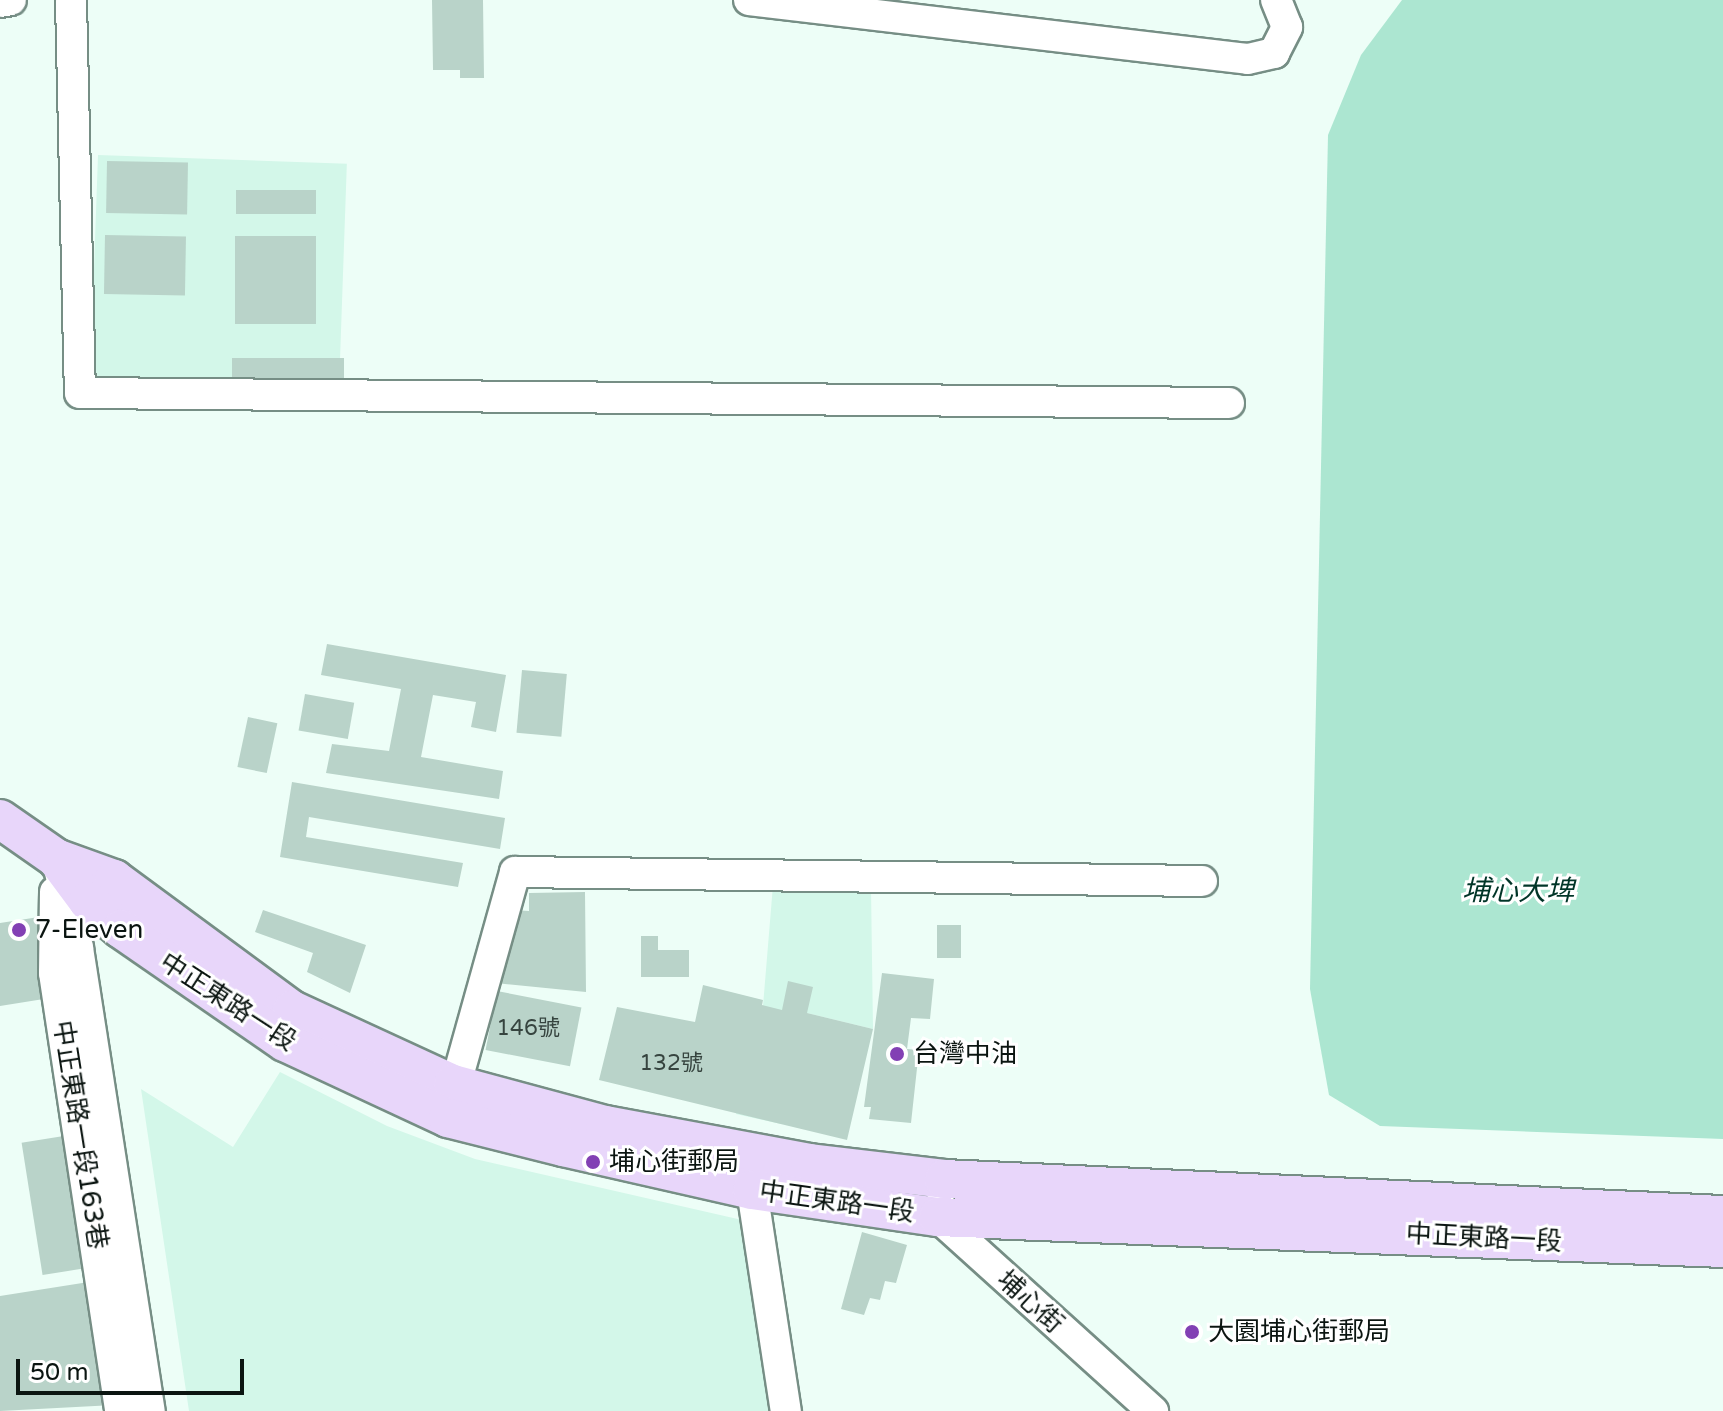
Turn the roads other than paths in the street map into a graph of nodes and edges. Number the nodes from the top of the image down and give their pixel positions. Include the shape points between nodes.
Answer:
1 (11, 0) edge
2 (71, 0) edge
3 (749, 0) edge
4 (1276, 0) edge
5 (0, 2) edge
6 (1229, 403) dead end
7 (0, 819) edge
8 (56, 858) junction
9 (1202, 881) dead end
10 (451, 1101) junction
11 (944, 1179) junction
12 (752, 1190) junction
13 (1723, 1215) edge
14 (938, 1217) junction
15 (1723, 1248) edge
16 (120, 1411) edge
17 (150, 1411) edge
18 (786, 1411) edge
19 (1153, 1411) edge

1 - 5 street
2 - 6 street via 80,393
3 - 4 street via 1248,59 1274,53 1287,27
7 - 8 main road, 中正東路一段
8 - 10 main road, 中正東路一段 via 114,879 292,1010
8 - 16 street, 中正東路一段163巷 via 54,973
8 - 17 street via 78,948
9 - 10 street via 515,872
10 - 11 main road, 中正東路一段 via 810,1163
10 - 12 main road, 中正東路一段
11 - 13 main road, 中正東路一段
11 - 14 street
12 - 14 main road, 中正東路一段
12 - 18 street
14 - 15 main road, 中正東路一段
14 - 19 street, 埔心街

